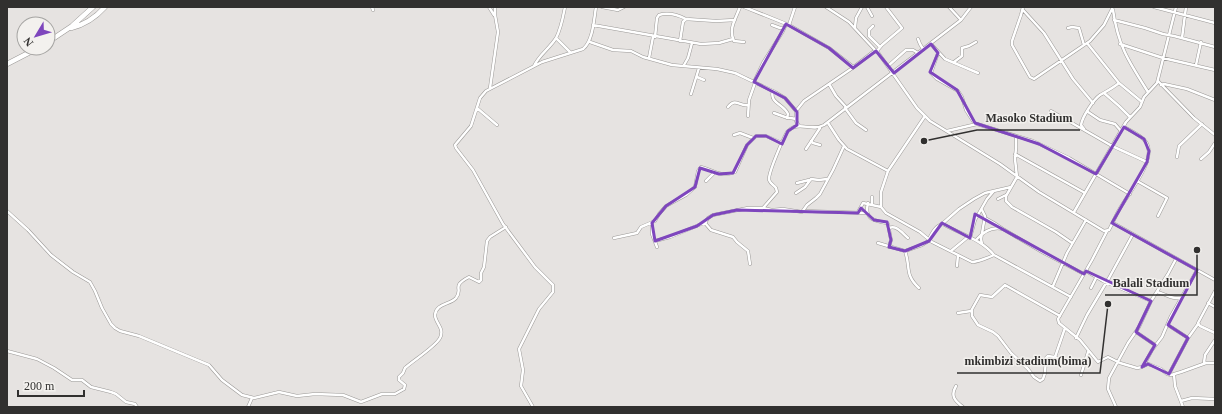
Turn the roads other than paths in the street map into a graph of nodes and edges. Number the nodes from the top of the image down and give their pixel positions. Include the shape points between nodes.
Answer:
1 (93, 7) edge
2 (105, 7) edge
3 (489, 7) edge
4 (495, 7) edge
5 (565, 7) edge
6 (596, 7) edge
7 (602, 7) edge
8 (624, 7) edge
9 (740, 7) edge
10 (744, 7) edge
11 (795, 7) edge
12 (826, 7) edge
13 (862, 7) edge
14 (867, 7) edge
15 (886, 7) edge
16 (949, 7) edge
17 (971, 7) edge
18 (1154, 7) edge
19 (1176, 7) edge
20 (1186, 7) edge
21 (1023, 8) edge
22 (832, 9) edge
23 (1175, 13) junction
24 (1185, 14) junction
25 (495, 15) junction
26 (872, 16) dead end
27 (686, 19) junction
28 (735, 20) junction
29 (961, 20) junction
30 (1114, 20) junction
31 (1215, 23) edge
32 (787, 24) junction
33 (772, 25) dead end
34 (593, 26) junction
35 (873, 26) dead end
36 (855, 27) junction
37 (69, 28) junction
38 (785, 28) junction
39 (1068, 28) dead end
40 (1169, 35) junction
41 (56, 37) edge
42 (654, 37) junction
43 (556, 38) junction
44 (1182, 38) junction
45 (733, 39) junction
46 (918, 39) dead end
47 (680, 40) junction
48 (590, 42) junction
49 (744, 42) dead end
50 (976, 42) dead end
51 (1201, 42) junction
52 (692, 43) junction
53 (931, 44) junction
54 (1086, 44) junction
55 (1120, 44) junction
56 (880, 47) junction
57 (1215, 47) edge
58 (923, 49) junction
59 (877, 51) junction
60 (938, 52) junction
61 (572, 53) junction
62 (918, 53) junction
63 (22, 56) edge
64 (648, 58) junction
65 (1163, 58) junction
66 (1062, 60) junction
67 (953, 63) junction
68 (7, 64) edge
69 (684, 65) junction
70 (1196, 65) junction
71 (534, 66) junction
72 (888, 66) junction
73 (854, 67) junction
74 (699, 68) junction
75 (1215, 70) edge
76 (894, 73) junction
77 (978, 73) dead end
78 (697, 77) junction
79 (704, 80) dead end
80 (1158, 81) junction
81 (755, 82) junction
82 (1119, 83) junction
83 (829, 84) junction
84 (1161, 85) junction
85 (1170, 86) junction
86 (490, 89) junction
87 (773, 91) junction
88 (1148, 92) junction
89 (1169, 92) junction
90 (691, 94) dead end
91 (1104, 94) junction
92 (1215, 100) edge
93 (1142, 102) junction
94 (1093, 103) junction
95 (748, 105) junction
96 (728, 107) dead end
97 (477, 108) junction
98 (846, 108) junction
99 (1051, 111) dead end
100 (1088, 111) junction
101 (796, 112) junction
102 (774, 114) dead end
103 (748, 116) dead end
104 (925, 116) junction
105 (1130, 117) junction
106 (787, 118) junction
107 (796, 118) junction
108 (828, 123) junction
109 (975, 124) junction
110 (1202, 124) junction
111 (497, 125) dead end
112 (799, 126) junction
113 (820, 127) junction
114 (1124, 127) junction
115 (1084, 129) junction
116 (866, 130) dead end
117 (1121, 131) junction
118 (946, 132) junction
119 (734, 135) dead end
120 (1215, 135) edge
121 (1016, 136) junction
122 (753, 138) junction
123 (811, 141) junction
124 (782, 143) junction
125 (1215, 143) edge
126 (820, 145) dead end
127 (844, 146) junction
128 (1112, 146) junction
129 (806, 149) dead end
130 (1015, 154) junction
131 (1176, 156) dead end
132 (1201, 158) dead end
133 (1147, 162) junction
134 (1016, 169) junction
135 (888, 172) junction
136 (714, 173) junction
137 (1012, 174) junction
138 (1096, 174) junction
139 (1017, 177) junction
140 (828, 179) junction
141 (809, 180) junction
142 (706, 181) dead end
143 (1137, 181) junction
144 (797, 183) dead end
145 (1011, 187) junction
146 (994, 191) junction
147 (998, 191) junction
148 (796, 193) dead end
149 (1085, 193) junction
150 (1130, 194) junction
151 (1007, 195) junction
152 (872, 197) dead end
153 (1002, 198) junction
154 (998, 199) dead end
155 (868, 204) junction
156 (872, 204) junction
157 (881, 207) junction
158 (763, 208) junction
159 (804, 210) junction
160 (982, 210) junction
161 (7, 211) edge
162 (858, 212) junction
163 (1074, 212) junction
164 (867, 213) junction
165 (1158, 216) dead end
166 (985, 218) junction
167 (1086, 220) junction
168 (706, 221) junction
169 (652, 223) junction
170 (942, 224) junction
171 (1112, 224) junction
172 (506, 227) junction
173 (889, 228) junction
174 (1003, 229) junction
175 (1107, 231) junction
176 (982, 234) junction
177 (1133, 234) junction
178 (969, 237) junction
179 (614, 238) dead end
180 (908, 238) dead end
181 (930, 239) junction
182 (976, 240) junction
183 (655, 241) junction
184 (878, 243) dead end
185 (1072, 243) junction
186 (982, 244) junction
187 (657, 247) dead end
188 (889, 247) junction
189 (905, 251) junction
190 (951, 251) junction
191 (958, 254) junction
192 (994, 255) junction
193 (1176, 258) junction
194 (1063, 263) junction
195 (750, 264) dead end
196 (956, 266) dead end
197 (1197, 270) junction
198 (1085, 273) junction
199 (1096, 278) junction
200 (1215, 280) edge
201 (1106, 283) junction
202 (1052, 286) junction
203 (919, 288) dead end
204 (1091, 288) dead end
205 (1215, 291) edge
206 (1157, 292) junction
207 (1071, 297) junction
208 (1182, 298) junction
209 (1151, 301) junction
210 (1208, 304) junction
211 (1215, 307) edge
212 (972, 310) junction
213 (958, 313) dead end
214 (1060, 316) junction
215 (1198, 324) junction
216 (1168, 325) junction
217 (1065, 328) junction
218 (1136, 332) junction
219 (1215, 333) edge
220 (1076, 338) junction
221 (1188, 338) junction
222 (1215, 340) edge
223 (1155, 345) junction
224 (7, 350) edge
225 (1088, 351) junction
226 (1055, 357) junction
227 (1063, 361) dead end
228 (1118, 362) junction
229 (1215, 363) edge
230 (1204, 364) junction
231 (1142, 367) junction
232 (1168, 374) junction
233 (1174, 374) junction
234 (1081, 375) dead end
235 (956, 386) dead end
236 (252, 398) junction
237 (1215, 399) edge
238 (1181, 401) junction
239 (137, 407) edge
240 (248, 407) edge
241 (534, 407) edge
242 (963, 407) edge
243 (1116, 407) edge
244 (1183, 407) edge

1 - 37 highway
2 - 37 highway via 77,27
3 - 25 street
4 - 25 street
5 - 43 street
6 - 34 street
7 - 8 street via 616,10
9 - 28 street
10 - 32 street
11 - 32 street
12 - 22 street
13 - 36 street via 856,18
14 - 26 street
15 - 56 street via 902,28
16 - 29 street
17 - 29 street
18 - 23 street
19 - 23 street
20 - 24 street
21 - 66 street
21 - 66 street via 1012,45 1030,77 1036,79
22 - 36 street
23 - 24 street
23 - 40 street
24 - 31 street
24 - 44 street
25 - 86 street via 498,32
27 - 28 street
27 - 42 street via 660,14
27 - 47 street
28 - 45 street via 732,27
29 - 53 street
30 - 40 street
30 - 54 street via 1113,7 1108,20
30 - 55 street
32 - 38 street
32 - 73 street via 829,48
33 - 38 street
34 - 42 street
34 - 48 street
35 - 56 street via 869,30 869,36
36 - 59 street
37 - 41 highway
38 - 81 street via 763,63
39 - 54 street via 1079,28
40 - 44 street
40 - 65 street
42 - 47 street
42 - 64 street
43 - 61 street
43 - 71 street
44 - 51 street
45 - 49 street
45 - 52 street via 710,44
46 - 58 street
47 - 52 street
48 - 61 street via 583,49
48 - 64 street
50 - 67 street via 962,48 962,56
51 - 57 street
51 - 70 street
52 - 69 street
53 - 58 street
53 - 60 street
54 - 66 street
54 - 82 street
55 - 65 street
55 - 88 street
56 - 59 street
58 - 62 street
59 - 72 street
59 - 73 street
60 - 67 street
60 - 109 street via 931,70 932,74 957,90
61 - 71 street
62 - 72 street via 907,50
62 - 76 street
63 - 68 highway
64 - 69 street via 672,65
65 - 70 street
65 - 80 street
66 - 94 street via 1076,83
67 - 77 street
69 - 74 street
70 - 75 street
71 - 86 street
72 - 76 street
73 - 83 street
74 - 78 street
74 - 81 street via 725,70
76 - 98 street
76 - 104 street
78 - 79 street
78 - 90 street
80 - 84 street
80 - 88 street
81 - 87 street
81 - 95 street
82 - 91 street
82 - 93 street
83 - 98 street
83 - 101 street via 804,101
84 - 85 street
84 - 89 street
85 - 89 street
85 - 92 street
86 - 97 street via 483,94
87 - 101 street via 785,98
87 - 106 street via 773,100 785,109
88 - 93 street
89 - 110 street
91 - 94 street
91 - 105 street
93 - 105 street
94 - 100 street
95 - 96 street via 732,102
95 - 103 street
97 - 111 street
97 - 172 street via 471,126 455,146 473,170
98 - 108 street
98 - 116 street via 856,123
99 - 115 street
100 - 115 street via 1081,123
100 - 117 street via 1100,120 1115,124
101 - 107 street
102 - 106 street
104 - 118 street
104 - 135 street
105 - 114 street
106 - 107 street
107 - 112 street
108 - 113 street
108 - 127 street
109 - 118 street
109 - 121 street
110 - 120 street
110 - 131 street via 1179,146
112 - 113 street
112 - 124 street via 788,131
113 - 123 street
114 - 117 street
114 - 133 street via 1147,142
115 - 128 street
117 - 128 street
118 - 137 street
119 - 122 street via 740,133
121 - 130 street
121 - 138 street via 1039,144
122 - 124 street via 762,135
122 - 136 street via 742,154 735,172
123 - 126 street
123 - 129 street
124 - 158 street via 769,177 777,192
125 - 132 street
127 - 135 street
127 - 140 street
128 - 133 street
128 - 138 street
130 - 134 street
130 - 149 street
133 - 143 street
134 - 137 street
134 - 139 street
135 - 157 street via 881,192
136 - 142 street
136 - 169 street via 700,168 695,187 666,206
137 - 139 street
138 - 149 street
138 - 150 street
139 - 145 street
139 - 163 street
140 - 141 street
140 - 159 street via 816,198
141 - 144 street
141 - 148 street via 805,187
143 - 150 street
143 - 165 street via 1167,198
145 - 147 street
145 - 151 street
146 - 147 street
146 - 160 street
146 - 170 street via 974,199
147 - 153 street
149 - 163 street
150 - 171 street
151 - 153 street
151 - 185 street via 1006,201 1012,207
152 - 156 street
153 - 154 street
155 - 156 street
155 - 162 street via 862,203
155 - 164 street
156 - 157 street
157 - 181 street via 886,213
158 - 159 street via 802,212
158 - 168 street via 748,208 713,215
159 - 162 street
160 - 166 street
160 - 178 street
161 - 236 street via 51,255 90,282 115,328 209,364 222,380 238,393
162 - 164 street
163 - 167 street
164 - 173 street via 877,221 887,223
166 - 174 street
166 - 176 street
167 - 175 street
167 - 185 street
168 - 183 street
168 - 195 street via 711,230 733,237 747,249 750,253
169 - 179 street via 636,233
169 - 183 street
170 - 178 street
170 - 181 street via 934,230
171 - 175 street
171 - 177 street
172 - 236 street via 487,241 486,259 480,281 470,277 460,282 456,299 443,304 436,312 442,330 440,338 405,368 398,378 405,387 400,392 383,394 361,402 343,395 296,396 279,392
172 - 241 street via 531,262 554,287 537,313 519,349 523,372 521,386
173 - 180 street via 894,227
173 - 188 street
174 - 176 street via 996,228
174 - 194 street
175 - 198 street
176 - 182 street
176 - 186 street
177 - 193 street
177 - 201 street
178 - 182 street
178 - 190 street
181 - 189 street
181 - 190 street
182 - 186 street
183 - 187 street
184 - 188 street
185 - 194 street
186 - 192 street
188 - 189 street
189 - 203 street via 908,274
190 - 191 street
191 - 192 street via 974,262
191 - 196 street
192 - 202 street
193 - 197 street
193 - 206 street
194 - 198 street
194 - 202 street
197 - 200 street
197 - 208 street
198 - 199 street
198 - 207 street
199 - 201 street
199 - 204 street
201 - 209 street
201 - 220 street
202 - 207 street
205 - 210 street
206 - 208 street via 1173,299
206 - 209 street
207 - 214 street
208 - 216 street
209 - 218 street
210 - 211 street
210 - 215 street
212 - 213 street
212 - 214 street via 980,295 992,297 1005,285
212 - 226 street via 976,324 998,336 1036,379 1040,381 1044,377 1046,358
214 - 217 street via 1058,322
215 - 219 street
215 - 221 street
216 - 221 street
216 - 223 street
217 - 220 street
217 - 226 street
218 - 223 street
218 - 228 street
220 - 225 street
221 - 232 street
222 - 230 street via 1205,355
223 - 231 street
224 - 239 street via 37,359 72,380 82,380 92,387 116,394
225 - 228 street via 1098,362 1107,356
225 - 234 street
226 - 227 street
228 - 231 street
228 - 243 street via 1107,385
229 - 230 street
230 - 233 street
231 - 232 street via 1149,364
232 - 233 street
233 - 238 street via 1175,386
235 - 242 street via 953,398
236 - 240 street
237 - 238 street via 1192,398
238 - 244 street

